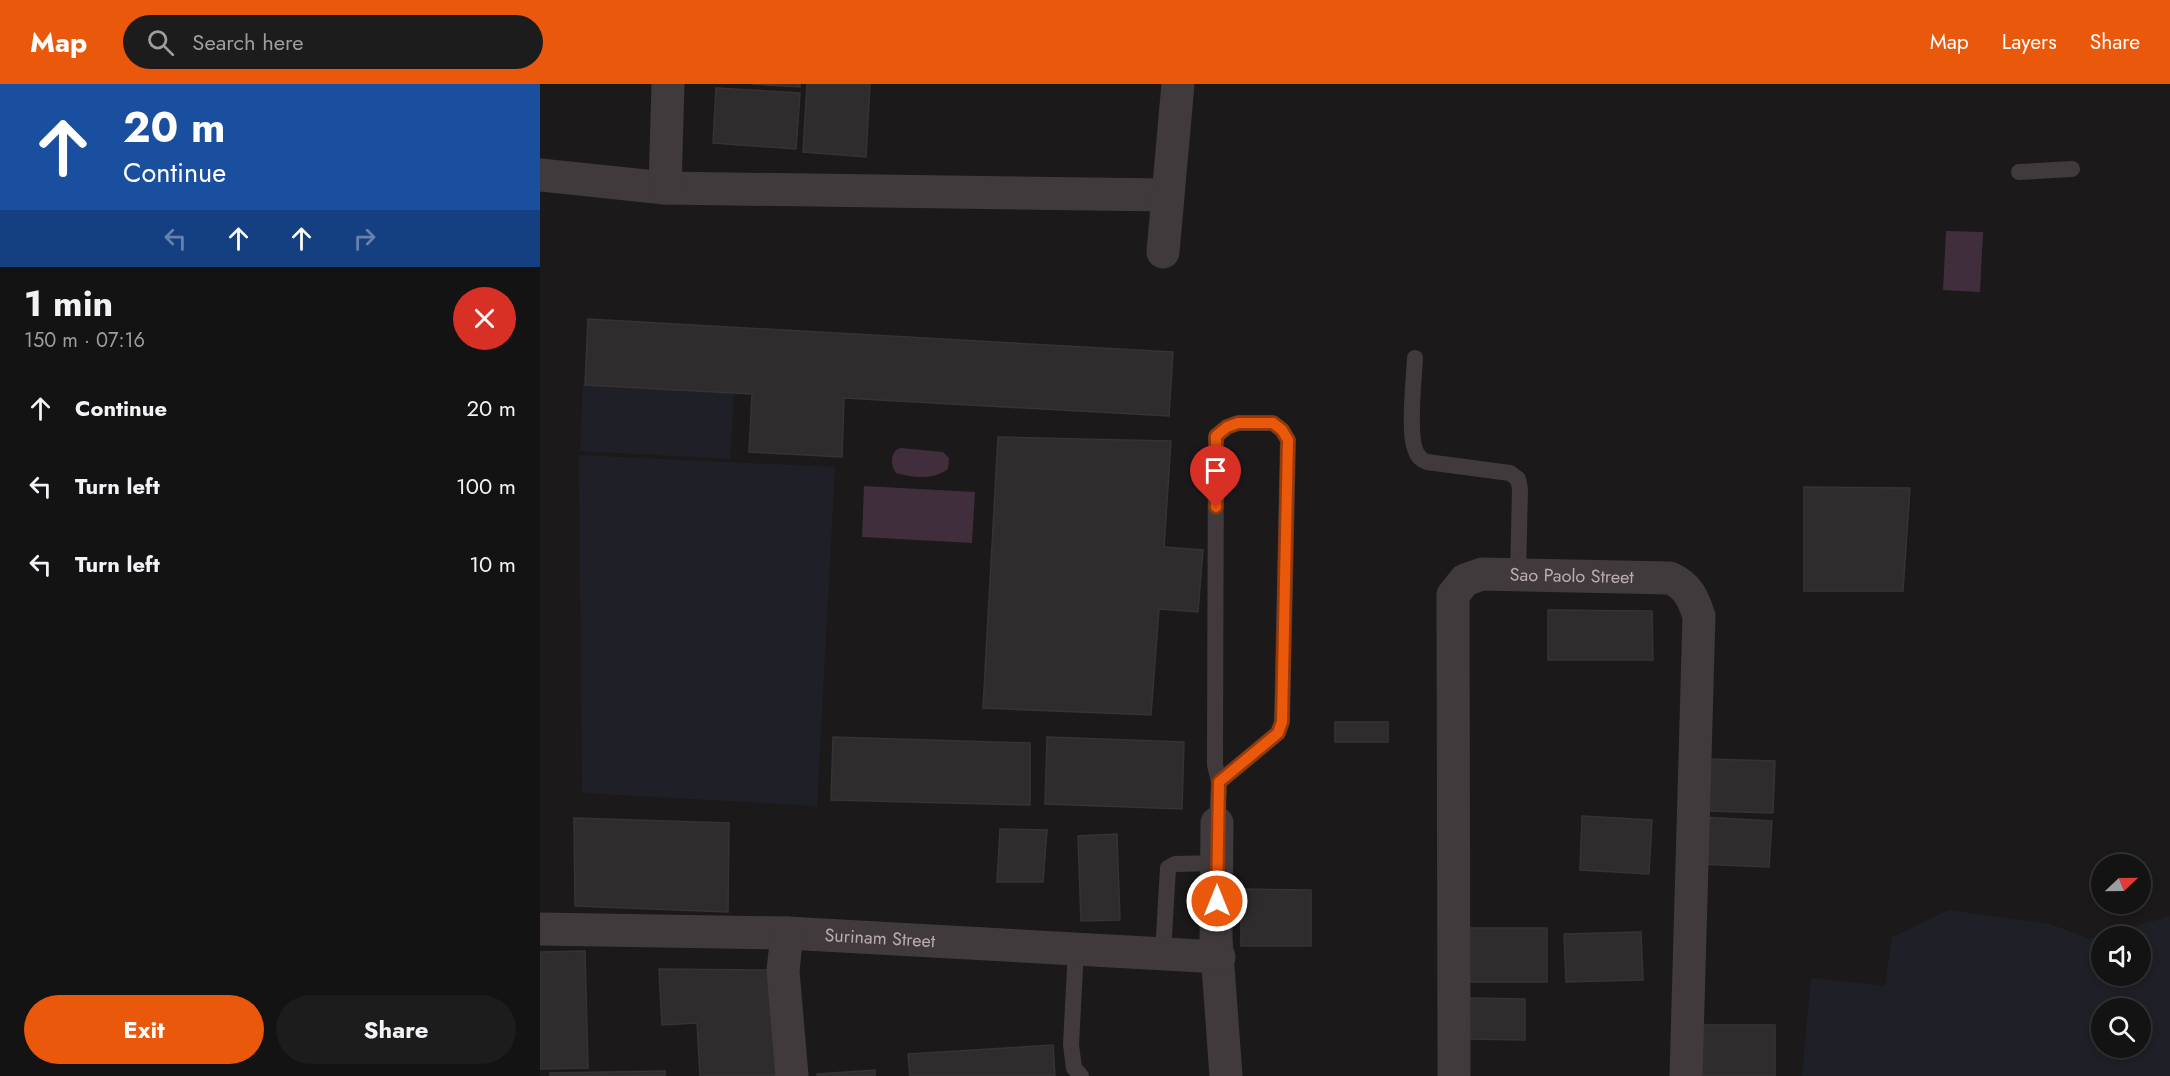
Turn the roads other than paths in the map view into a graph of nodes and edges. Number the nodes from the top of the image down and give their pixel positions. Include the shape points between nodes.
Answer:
1 (668, 84) edge
2 (1178, 84) edge
3 (2072, 169) dead end
4 (2019, 172) dead end
5 (540, 175) edge
6 (665, 188) junction
7 (1167, 195) junction
8 (1163, 252) dead end
9 (1415, 358) dead end
10 (1518, 574) junction
11 (1219, 782) junction
12 (1217, 823) joint
13 (1217, 863) junction
14 (540, 929) edge
15 (787, 933) junction
16 (1076, 949) junction
17 (1163, 953) junction
18 (1219, 957) junction
19 (792, 1076) edge
20 (1081, 1076) edge
21 (1226, 1076) edge
22 (1454, 1076) edge
23 (1686, 1076) edge

1 - 6 street
2 - 7 street
3 - 4 lane
5 - 6 street
6 - 7 street
7 - 8 street
9 - 10 lane via 1412,436 1421,459 1510,473 1518,479
10 - 22 street, Sao Paolo Street via 1474,575 1453,595
10 - 23 street, Sao Paolo Street via 1670,578 1688,591 1699,616
11 - 11 lane via 1278,733 1282,722 1288,440 1273,423 1238,423 1216,436 1215,765
11 - 12 lane
12 - 13 street
13 - 17 lane via 1175,864 1168,868
13 - 18 street
14 - 15 street, Surinam Street
15 - 16 street, Surinam Street
15 - 19 street via 783,972
16 - 17 street, Surinam Street
16 - 20 lane via 1071,1045 1074,1068
17 - 18 street, Surinam Street
18 - 21 street

